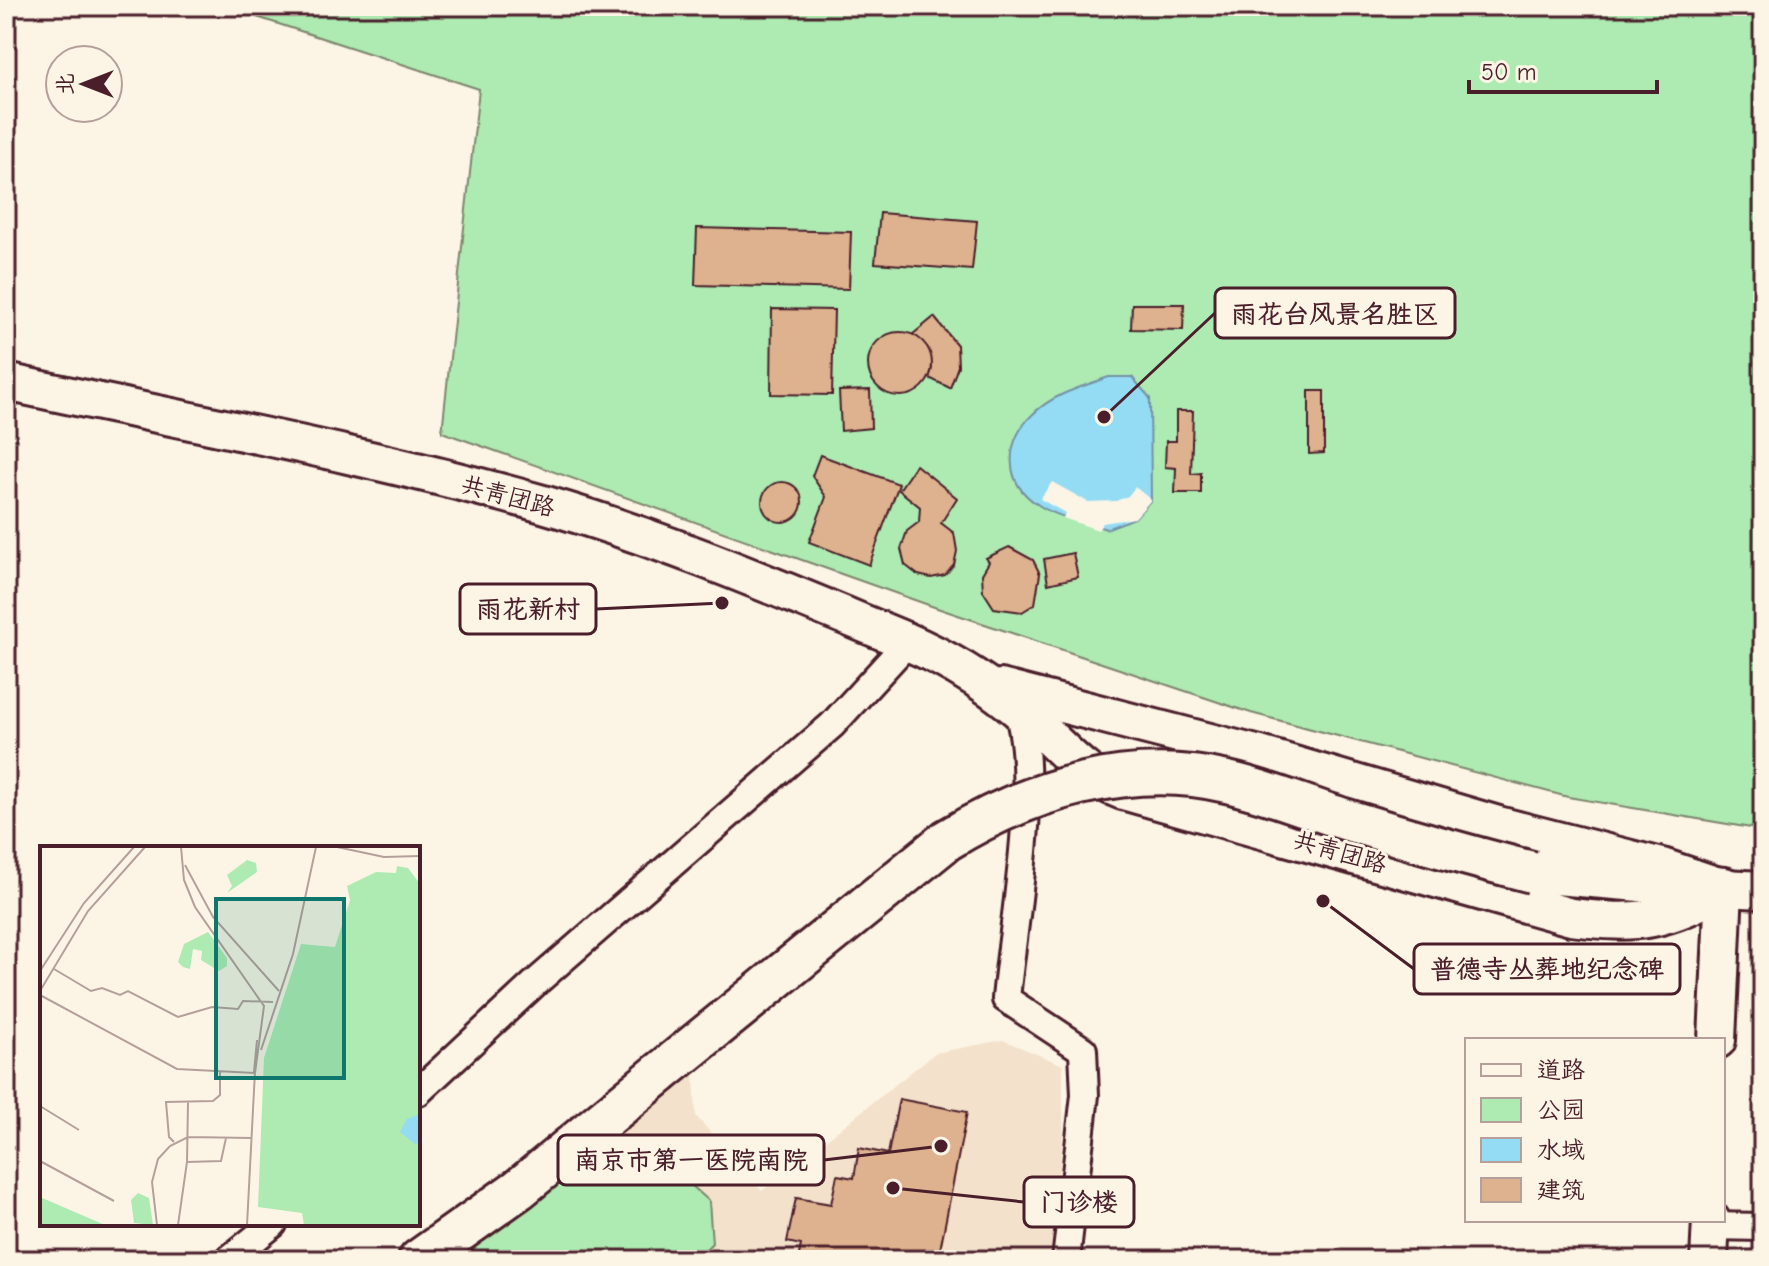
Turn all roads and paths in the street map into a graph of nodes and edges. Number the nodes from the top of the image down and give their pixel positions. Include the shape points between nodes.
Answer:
1 (6, 382) edge
2 (908, 642) junction
3 (987, 685) junction
4 (1017, 709) junction
5 (1724, 888) junction
6 (1763, 890) edge
7 (1717, 1038) edge
8 (420, 1090) edge
9 (270, 1226) edge
10 (1763, 1227) edge
11 (1710, 1235) edge
12 (228, 1260) edge
13 (419, 1260) edge
14 (1066, 1260) edge

1 - 2 street, 共青团路 via 544,504
2 - 3 street, 共青团路
2 - 8 street via 832,725
3 - 4 street, 共青团路
3 - 5 street, 共青团路 via 1260,755
4 - 5 street, 共青团路 via 1082,771 1105,784 1543,911 1611,922 1647,921 1681,912
4 - 14 street via 1025,746 1025,787 1006,999 1083,1050 1085,1095
5 - 6 street, 共青团路
5 - 7 street
5 - 13 main road, bridge via 1532,872 1226,781 1155,775 1053,790 991,813 947,840 519,1189
9 - 12 street
10 - 11 street

